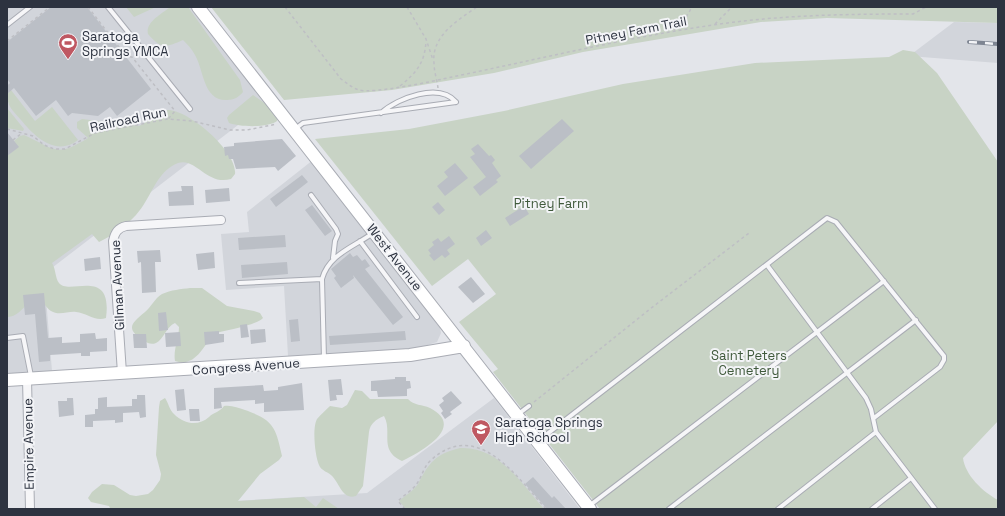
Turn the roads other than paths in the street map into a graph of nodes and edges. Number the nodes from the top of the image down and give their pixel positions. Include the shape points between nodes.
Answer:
1 (30, 7) edge
2 (108, 7) edge
3 (198, 7) edge
4 (7, 25) edge
5 (190, 109) dead end
6 (381, 114) junction
7 (295, 129) junction
8 (311, 195) dead end
9 (220, 220) dead end
10 (375, 231) junction
11 (360, 241) junction
12 (333, 258) junction
13 (767, 265) junction
14 (322, 279) junction
15 (884, 281) junction
16 (239, 283) dead end
17 (417, 317) dead end
18 (916, 320) junction
19 (817, 332) junction
20 (7, 338) edge
21 (464, 346) junction
22 (324, 361) junction
23 (848, 372) junction
24 (122, 373) junction
25 (29, 379) junction
26 (7, 380) edge
27 (529, 406) road end
28 (517, 415) junction
29 (874, 418) junction
30 (876, 432) junction
31 (538, 441) junction
32 (911, 478) junction
33 (589, 508) edge
34 (30, 509) edge
35 (669, 509) edge
36 (778, 509) edge
37 (872, 509) edge
38 (936, 509) edge

1 - 4 lane
2 - 5 lane
3 - 7 street, West Avenue
6 - 6 lane via 456,102 439,92 415,96
6 - 7 lane via 303,123
7 - 10 street, West Avenue
8 - 12 lane via 336,228 338,234
9 - 24 street, Gilman Avenue via 126,226 115,233 113,241
10 - 11 lane
10 - 21 street, West Avenue
11 - 12 lane
11 - 17 lane
12 - 14 lane
13 - 15 lane via 823,220 830,218
13 - 19 lane
13 - 31 lane
14 - 16 lane
14 - 22 lane
15 - 18 lane
15 - 19 lane
18 - 23 lane
18 - 29 lane via 942,353 943,364
19 - 23 lane
19 - 33 lane
20 - 25 lane via 23,336
21 - 22 street, Congress Avenue via 410,355
21 - 28 street, West Avenue
22 - 24 street, Congress Avenue
23 - 29 lane via 866,398
23 - 35 lane
24 - 25 street, Congress Avenue
25 - 26 street, Congress Avenue
25 - 34 street, Empire Avenue
27 - 28 lane
28 - 31 street, West Avenue
29 - 30 lane
30 - 32 lane
30 - 36 lane
31 - 33 street, West Avenue
32 - 37 lane
32 - 38 lane

